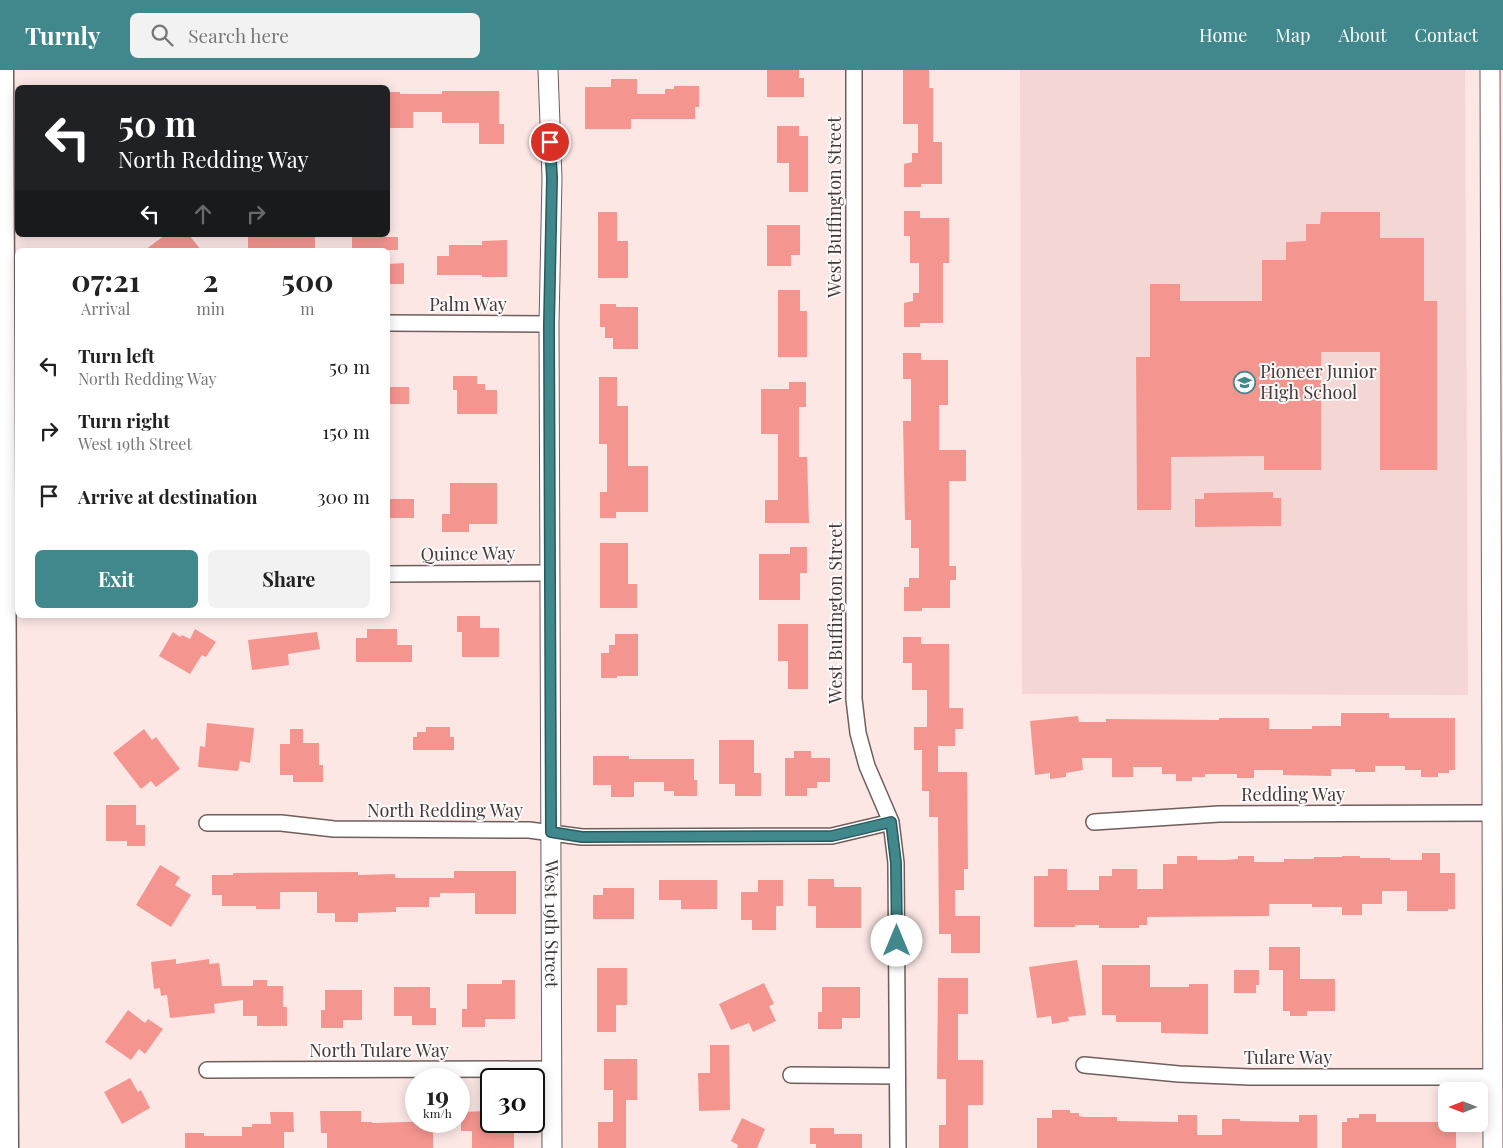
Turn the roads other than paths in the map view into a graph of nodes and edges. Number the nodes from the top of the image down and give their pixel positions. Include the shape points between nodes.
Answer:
1 (2, 70) edge
2 (548, 70) edge
3 (854, 70) edge
4 (1490, 70) edge
5 (390, 323) edge
6 (549, 324) junction
7 (550, 573) junction
8 (390, 574) edge
9 (1492, 813) junction
10 (891, 822) junction
11 (1094, 822) dead end
12 (207, 823) dead end
13 (551, 832) junction
14 (1084, 1065) dead end
15 (552, 1069) junction
16 (207, 1070) dead end
17 (791, 1075) dead end
18 (897, 1076) junction
19 (1493, 1077) junction
20 (7, 1148) edge
21 (552, 1148) edge
22 (898, 1148) edge
23 (1493, 1148) edge

1 - 20 highway
2 - 6 main road, West 19th Street via 552,178
3 - 10 street, West Buffington Street via 854,699 858,733 867,766
4 - 9 main road
5 - 6 street, Palm Way
6 - 7 main road, West 19th Street
7 - 8 street, Quince Way
7 - 13 main road, West 19th Street
9 - 11 street, Redding Way via 1219,814
9 - 19 main road
10 - 13 street, North Redding Way via 832,836 582,837
10 - 18 street, West Buffington Street via 896,863
12 - 13 street, North Redding Way via 282,823 334,829
13 - 15 main road, West 19th Street
14 - 19 street, Tulare Way via 1250,1078
15 - 16 street, North Tulare Way
15 - 21 main road, West 19th Street
17 - 18 street
18 - 22 street, West Buffington Street
19 - 23 main road

